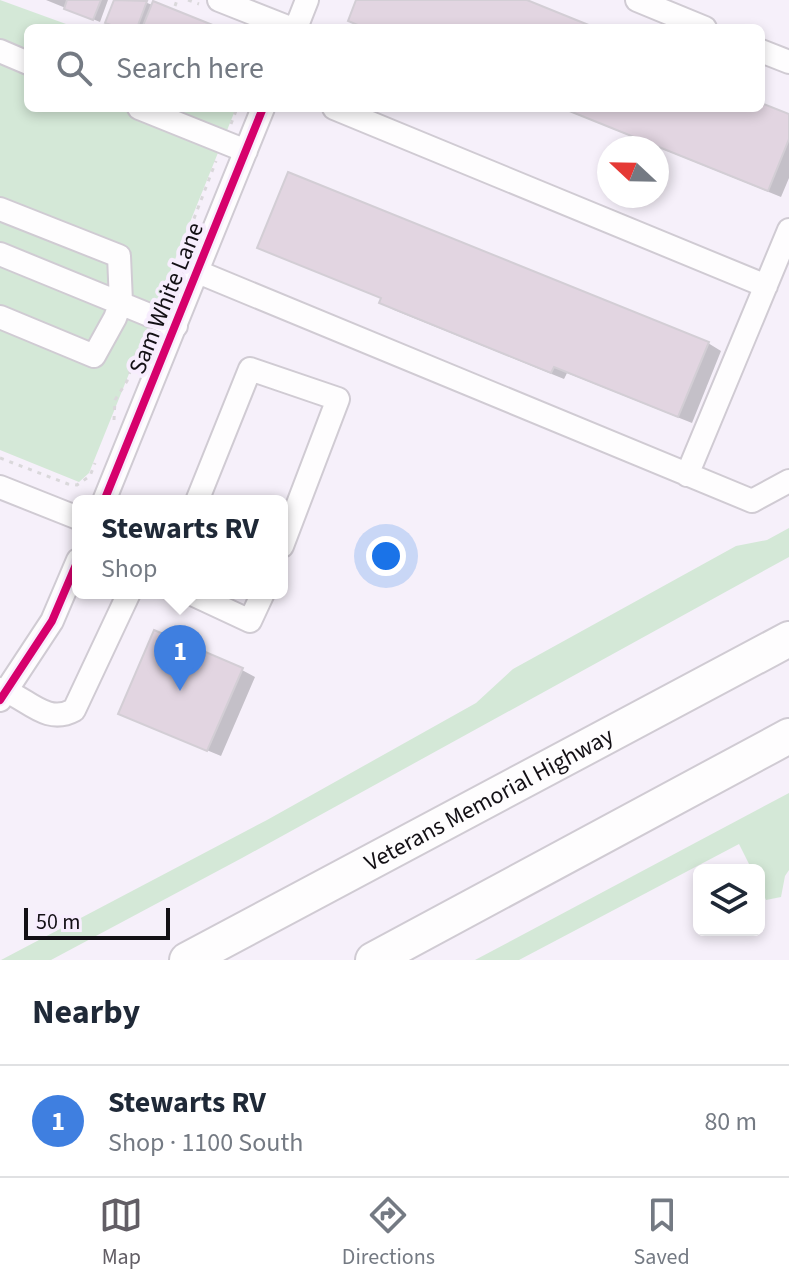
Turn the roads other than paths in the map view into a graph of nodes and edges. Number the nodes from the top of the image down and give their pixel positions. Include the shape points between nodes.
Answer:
1 (219, 0) edge
2 (307, 0) edge
3 (637, 0) edge
4 (282, 24) edge
5 (295, 24) edge
6 (695, 24) edge
7 (0, 51) edge
8 (765, 53) edge
9 (24, 61) edge
10 (789, 62) edge
11 (149, 112) edge
12 (261, 112) edge
13 (344, 112) edge
14 (246, 151) junction
15 (0, 209) edge
16 (789, 230) edge
17 (0, 254) edge
18 (198, 272) junction
19 (766, 286) junction
20 (121, 302) junction
21 (0, 317) edge
22 (176, 326) junction
23 (687, 475) junction
24 (789, 481) edge
25 (0, 487) edge
26 (106, 495) edge
27 (199, 495) edge
28 (72, 516) edge
29 (288, 530) edge
30 (72, 574) edge
31 (126, 599) edge
32 (203, 599) edge
33 (260, 599) edge
34 (789, 639) edge
35 (2, 693) edge
36 (789, 736) edge
37 (187, 960) edge
38 (373, 960) edge

1 - 4 street
2 - 5 street
3 - 6 street
7 - 9 street
8 - 10 street
11 - 14 street
12 - 14 street, Sam White Lane
13 - 19 street
14 - 18 street, Sam White Lane
15 - 20 street via 119,256
16 - 19 street
17 - 20 street
18 - 22 street, Sam White Lane
18 - 23 street
19 - 23 street
20 - 21 street via 94,356
20 - 22 street
22 - 26 street, Sam White Lane
23 - 24 street via 752,501
25 - 28 street
27 - 29 street via 250,369 338,399
30 - 35 street via 52,621
31 - 35 street via 74,710 51,715
32 - 33 street via 250,621
34 - 37 highway, Veterans Memorial Highway
36 - 38 highway

